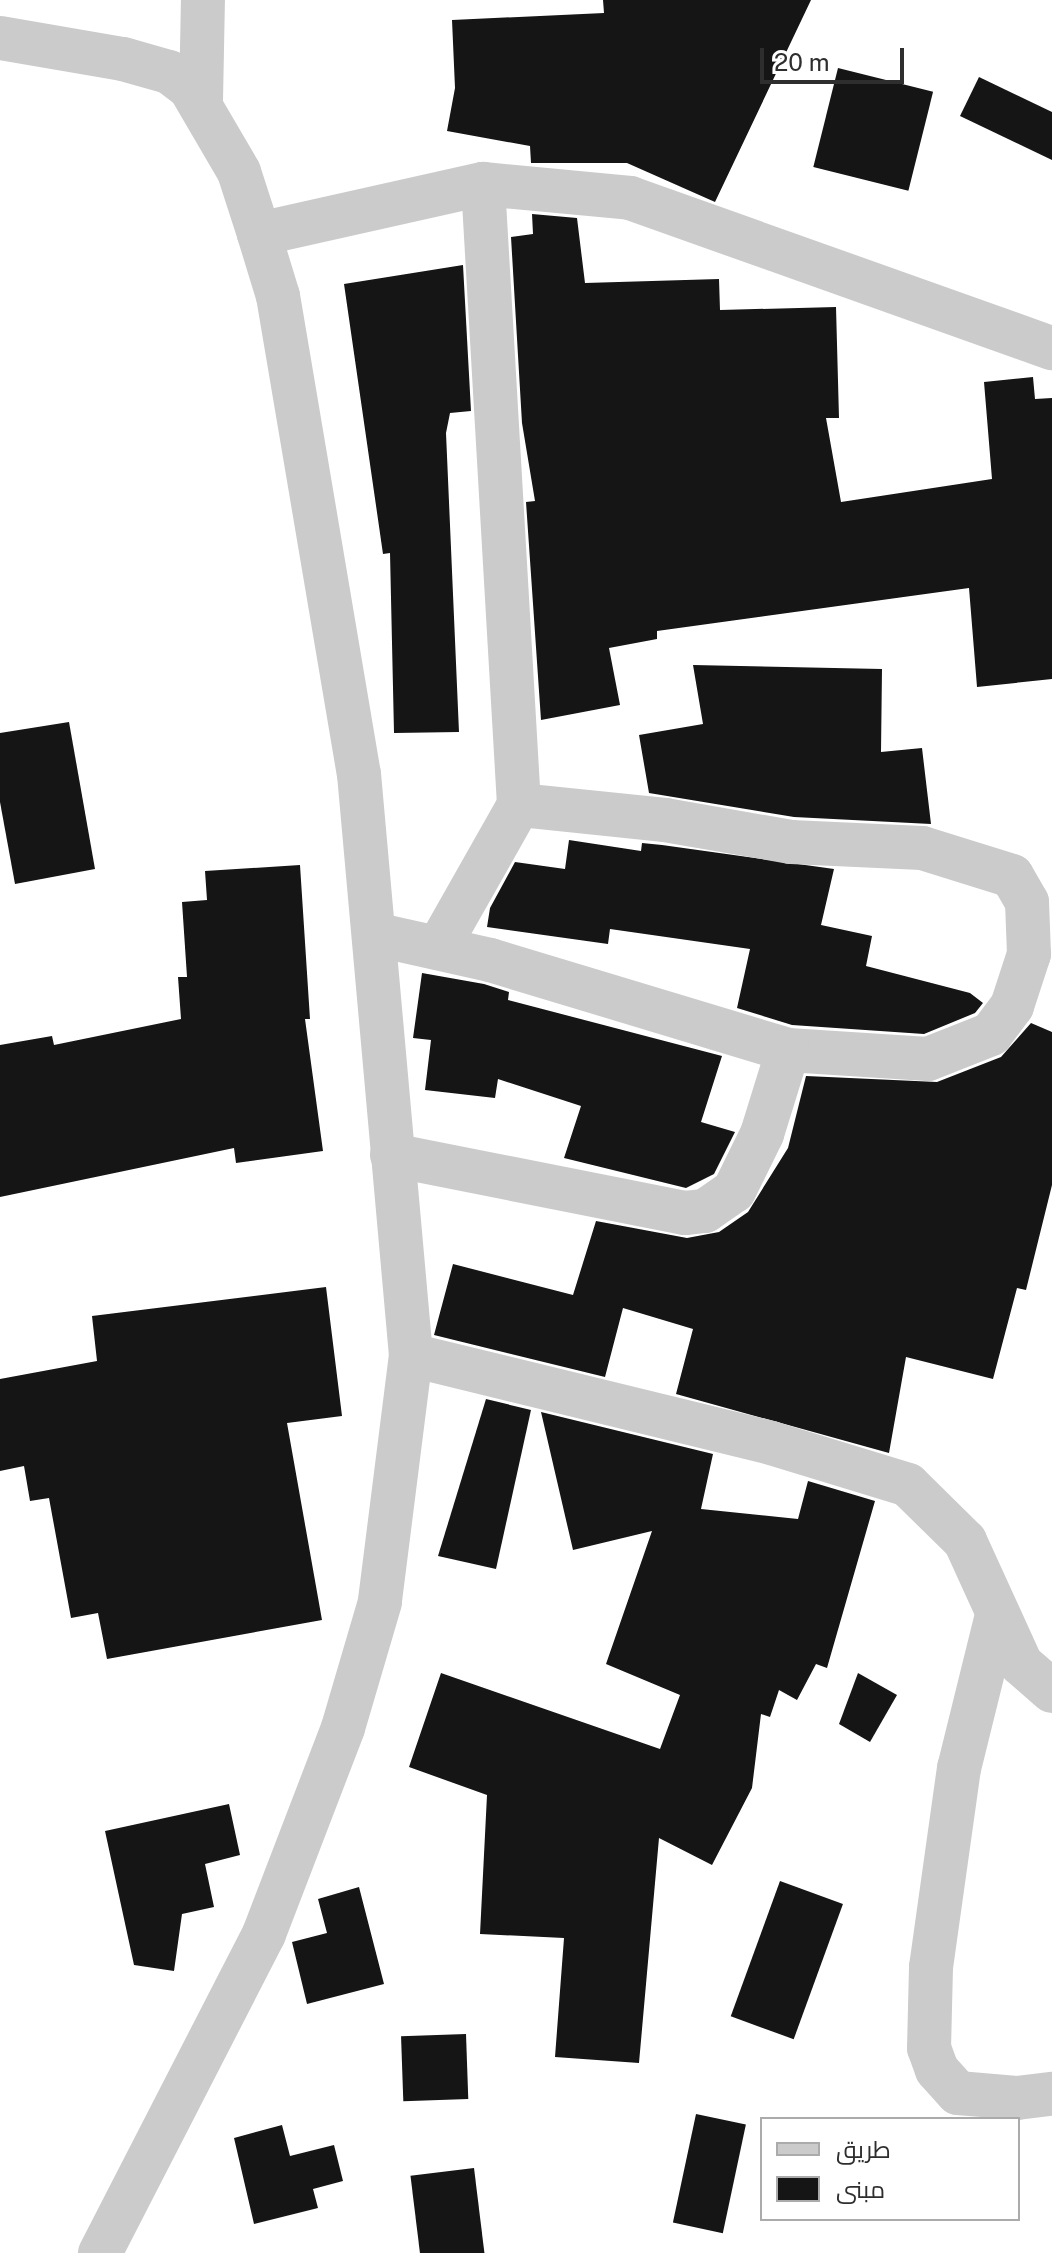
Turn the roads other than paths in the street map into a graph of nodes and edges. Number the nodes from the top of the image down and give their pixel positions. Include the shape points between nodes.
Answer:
1 (203, 0) edge
2 (0, 38) edge
3 (201, 101) junction
4 (483, 184) junction
5 (259, 234) junction
6 (1052, 348) edge
7 (519, 805) junction
8 (374, 934) junction
9 (438, 948) junction
10 (788, 1050) junction
11 (392, 1155) junction
12 (411, 1355) junction
13 (996, 1619) junction
14 (1052, 1691) edge
15 (1052, 2094) edge
16 (100, 2253) edge

1 - 3 street
2 - 3 street via 169,72
3 - 5 street via 239,172
4 - 5 street
4 - 6 street via 630,198
4 - 7 street
5 - 8 street via 278,296 359,774
7 - 9 street
7 - 10 street via 665,820 791,842 922,848 1012,876 1027,902 1029,954 1012,1006 991,1034 928,1059
8 - 9 street
8 - 11 street
9 - 10 street
10 - 11 street via 762,1134 734,1191 705,1211 685,1213
11 - 12 street
12 - 13 street via 771,1443 908,1485 965,1541
12 - 16 street via 380,1602 343,1728 264,1934
13 - 14 street via 1021,1664
13 - 15 street via 959,1768 931,1967 929,2048 937,2070 958,2093

